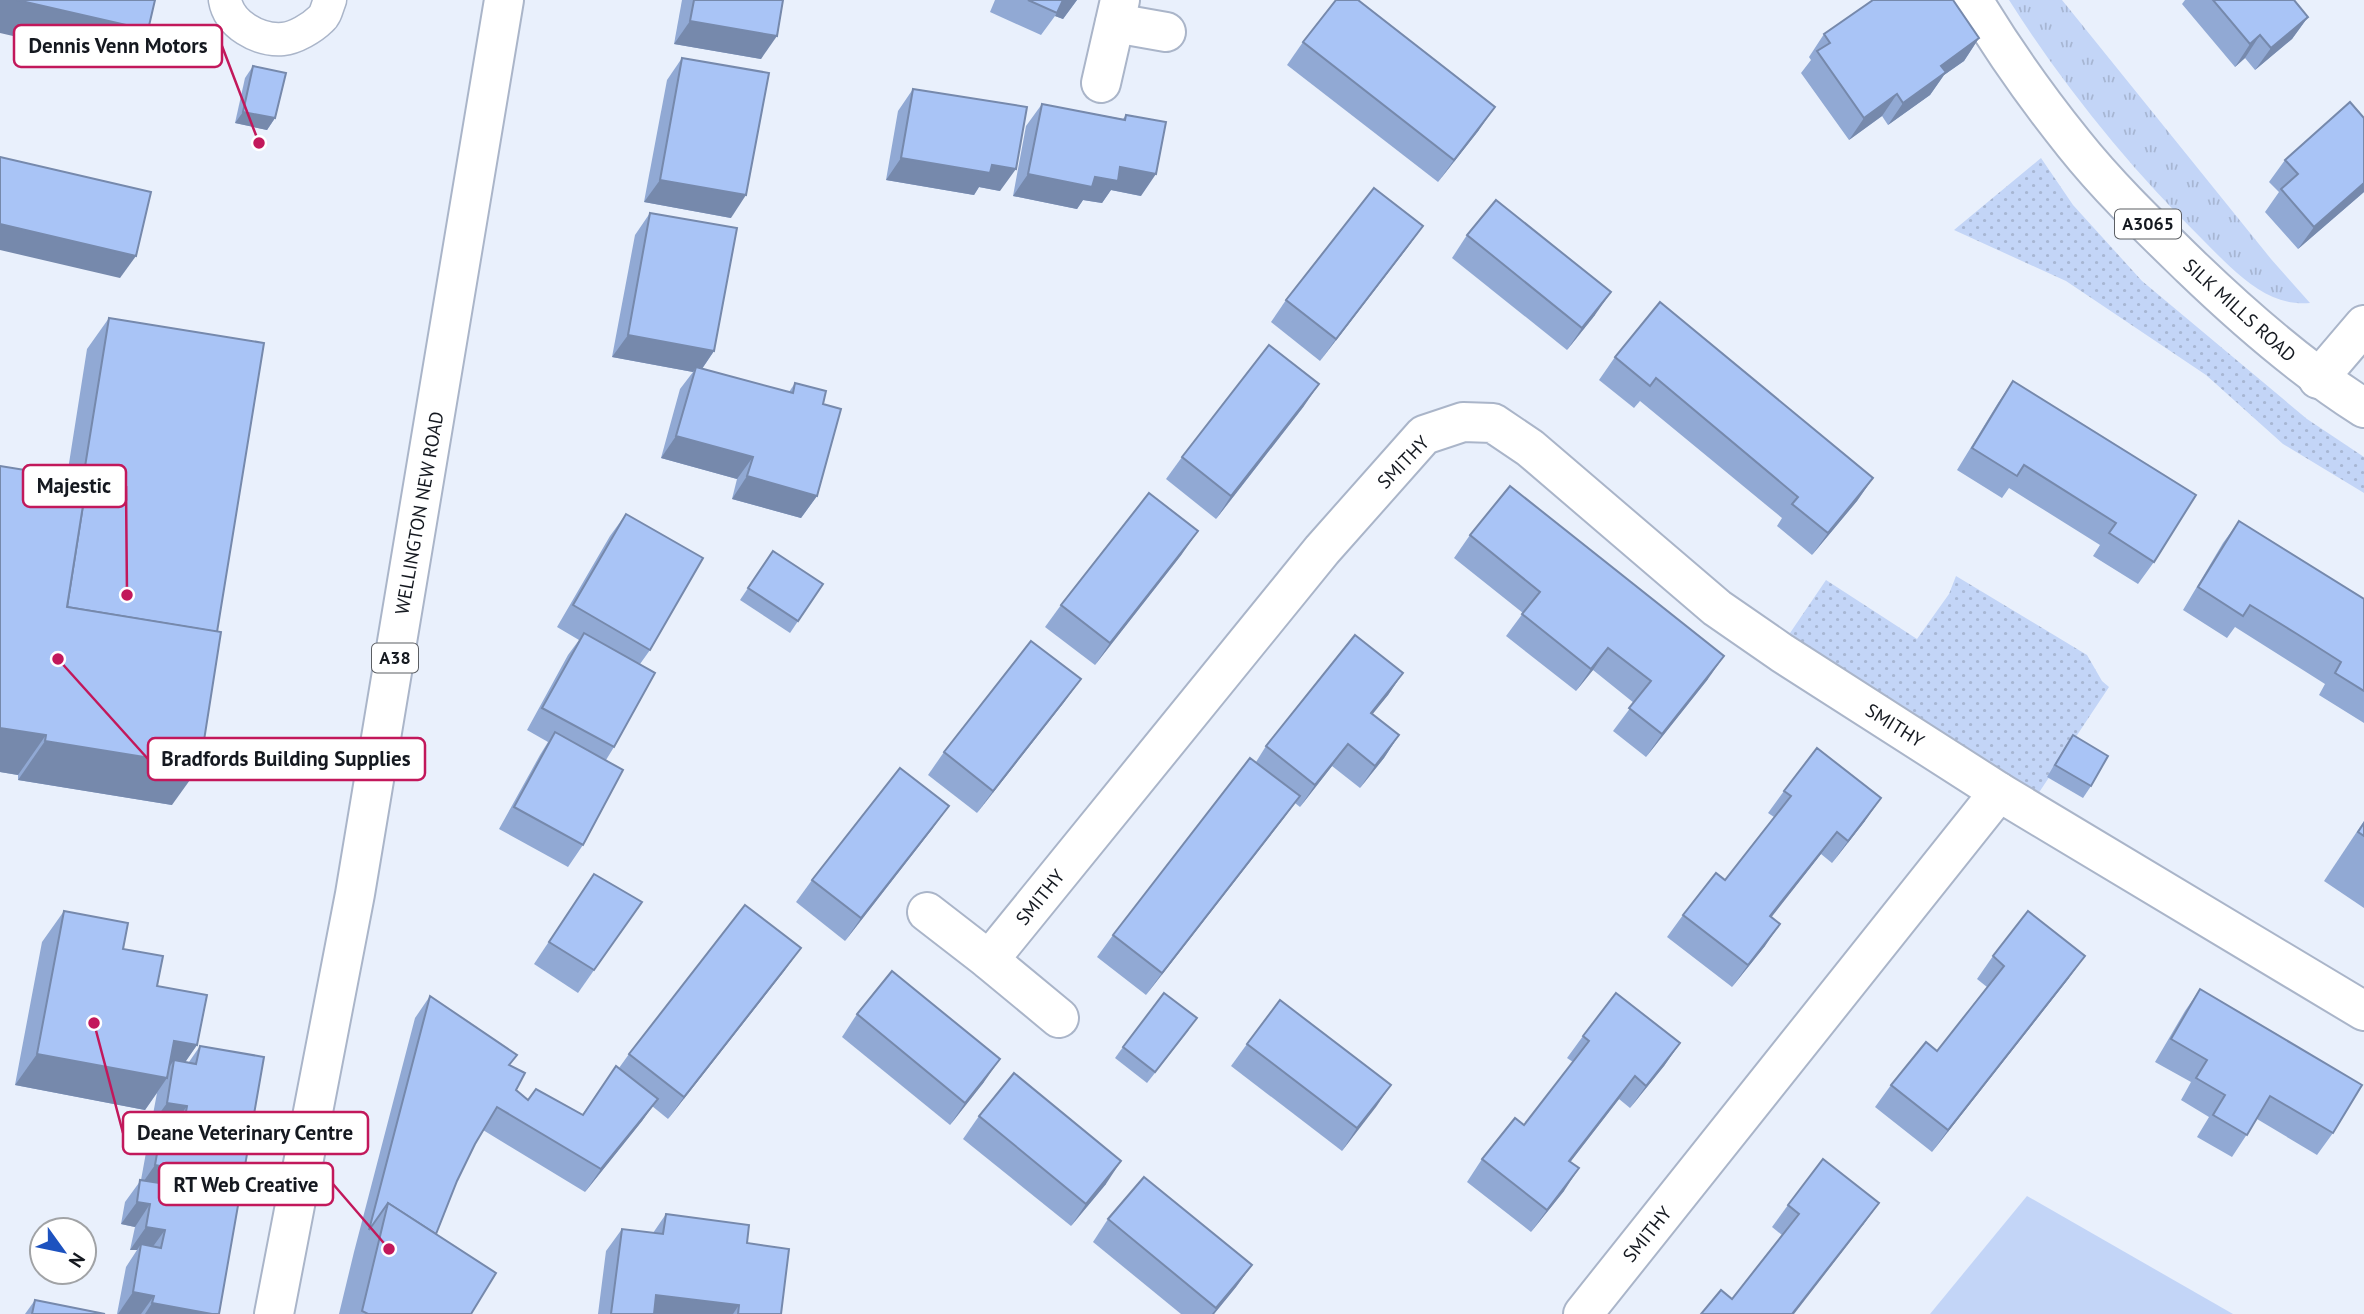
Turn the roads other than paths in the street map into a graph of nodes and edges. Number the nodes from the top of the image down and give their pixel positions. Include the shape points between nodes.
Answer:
1 (225, 0) edge
2 (330, 0) edge
3 (504, 0) edge
4 (1973, 0) edge
5 (1117, 12) edge
6 (1166, 32) dead end
7 (1101, 83) dead end
8 (2364, 324) edge
9 (2318, 379) junction
10 (2364, 408) edge
11 (1999, 792) junction
12 (927, 912) dead end
13 (989, 960) junction
14 (2364, 1011) edge
15 (1059, 1018) dead end
16 (274, 1314) edge
17 (1583, 1314) edge

1 - 2 lane via 233,20 256,35 283,39 307,30 323,17
3 - 16 street, WELLINGTON NEW ROAD / A38 via 355,894
4 - 9 street, SILK MILLS ROAD / A3065 via 2075,146 2222,297
5 - 6 street
5 - 7 street
8 - 9 street
9 - 10 street, SILK MILLS ROAD / A3065
11 - 13 street, SMITHY via 1717,608 1530,448 1493,423 1463,422 1424,435 1322,550
11 - 14 street, SMITHY
11 - 17 street, SMITHY
12 - 13 street
13 - 15 street

